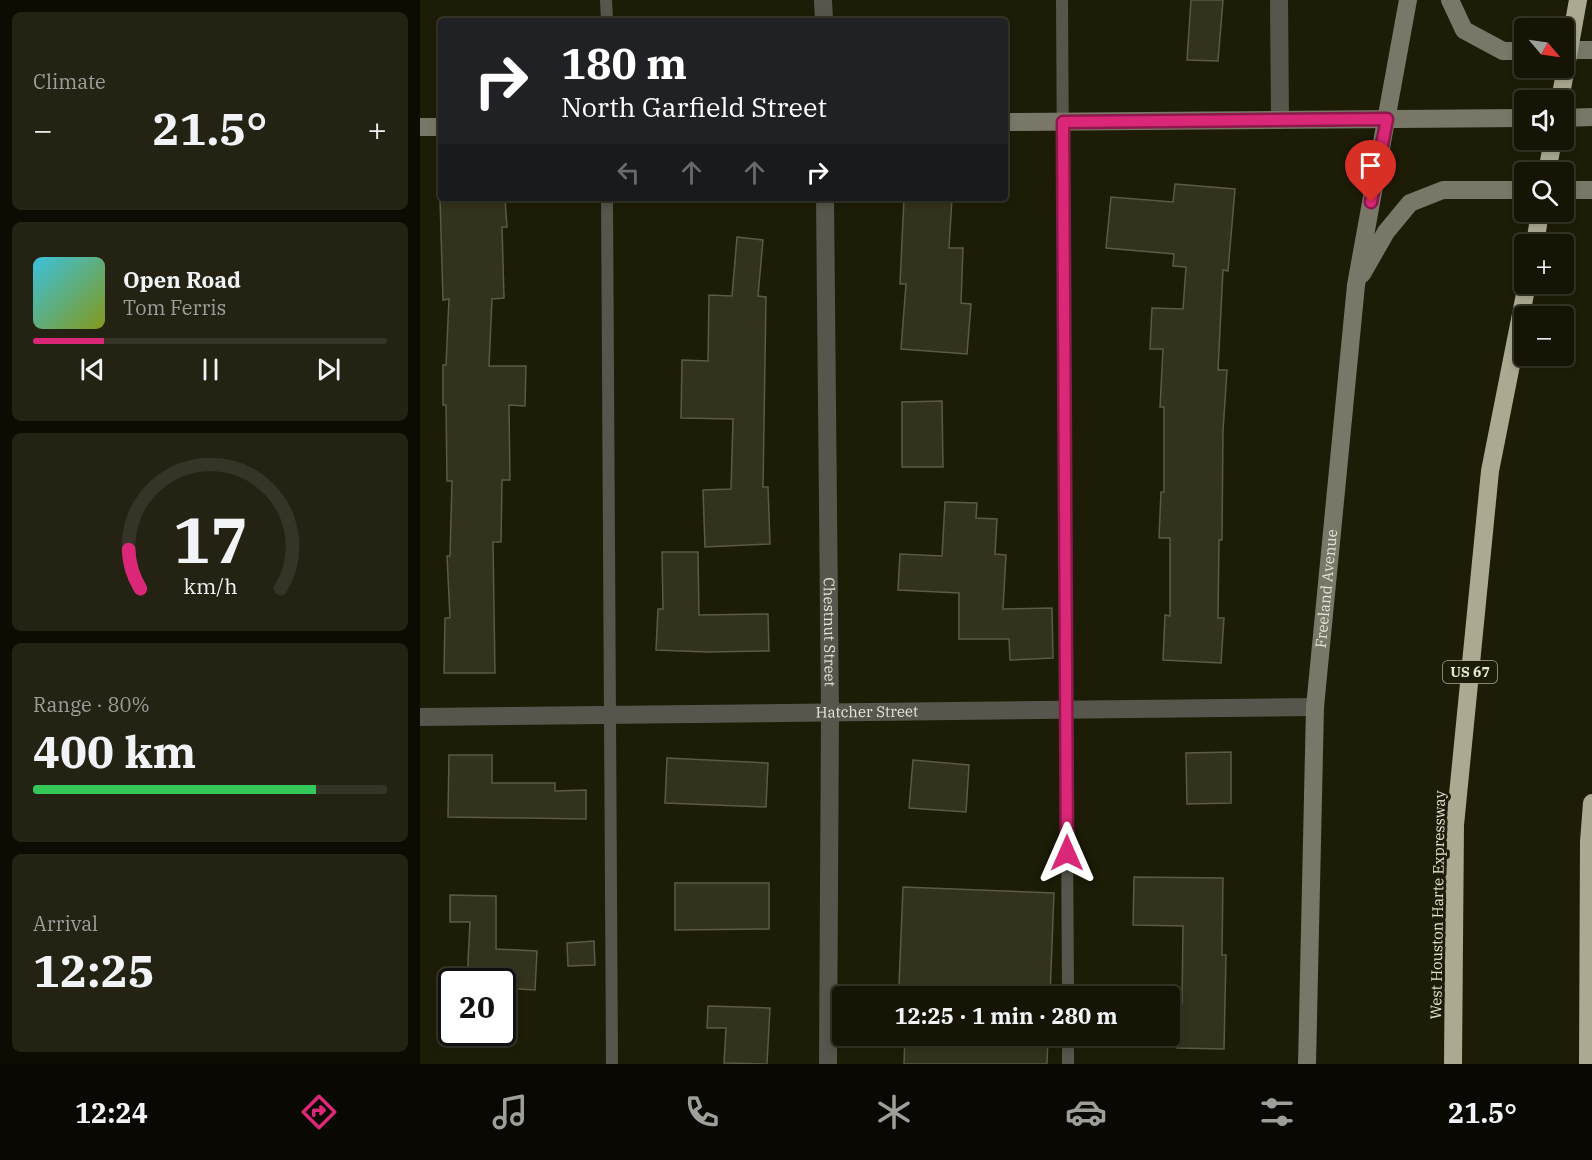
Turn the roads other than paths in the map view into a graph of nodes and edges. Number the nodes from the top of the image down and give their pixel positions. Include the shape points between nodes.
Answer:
1 (606, 0) edge
2 (824, 0) edge
3 (1062, 0) edge
4 (1279, 0) edge
5 (1408, 0) edge
6 (1450, 0) edge
7 (1578, 0) edge
8 (606, 18) edge
9 (824, 18) edge
10 (1574, 50) edge
11 (1592, 50) edge
12 (1514, 51) edge
13 (1562, 90) edge
14 (1592, 117) edge
15 (1514, 118) edge
16 (1574, 118) edge
17 (1387, 119) junction
18 (1280, 120) junction
19 (1008, 122) edge
20 (1063, 122) junction
21 (420, 127) edge
22 (438, 127) edge
23 (1514, 190) edge
24 (1574, 190) edge
25 (1592, 190) edge
26 (608, 201) edge
27 (825, 201) edge
28 (1356, 285) junction
29 (1525, 294) edge
30 (1315, 707) junction
31 (1066, 710) junction
32 (830, 712) junction
33 (610, 715) junction
34 (420, 717) edge
35 (1592, 803) edge
36 (1068, 986) edge
37 (1068, 1046) edge
38 (612, 1064) edge
39 (828, 1064) edge
40 (1068, 1064) edge
41 (1307, 1064) edge
42 (1453, 1064) edge
43 (1588, 1064) edge

1 - 8 lane
2 - 9 street
3 - 20 lane
4 - 18 street
5 - 17 main road, Freeland Avenue
6 - 12 main road via 1464,30 1503,51
7 - 13 highway, bridge
10 - 11 main road
14 - 16 main road
15 - 17 main road
17 - 18 main road
17 - 28 main road, Freeland Avenue
18 - 20 main road
19 - 20 main road
20 - 31 lane
21 - 22 main road
23 - 28 main road via 1443,190 1410,203 1386,232
24 - 25 main road
26 - 33 lane
27 - 32 street, Chestnut Street
28 - 30 main road, Freeland Avenue
29 - 42 highway, West Houston Harte Expressway / US 67 via 1490,471 1455,825
30 - 31 street, Hatcher Street
30 - 41 main road, Freeland Avenue
31 - 32 street, Hatcher Street
31 - 36 lane
32 - 33 street, Hatcher Street
32 - 39 street, Chestnut Street
33 - 34 street, Hatcher Street
33 - 38 lane
35 - 43 highway
37 - 40 lane

